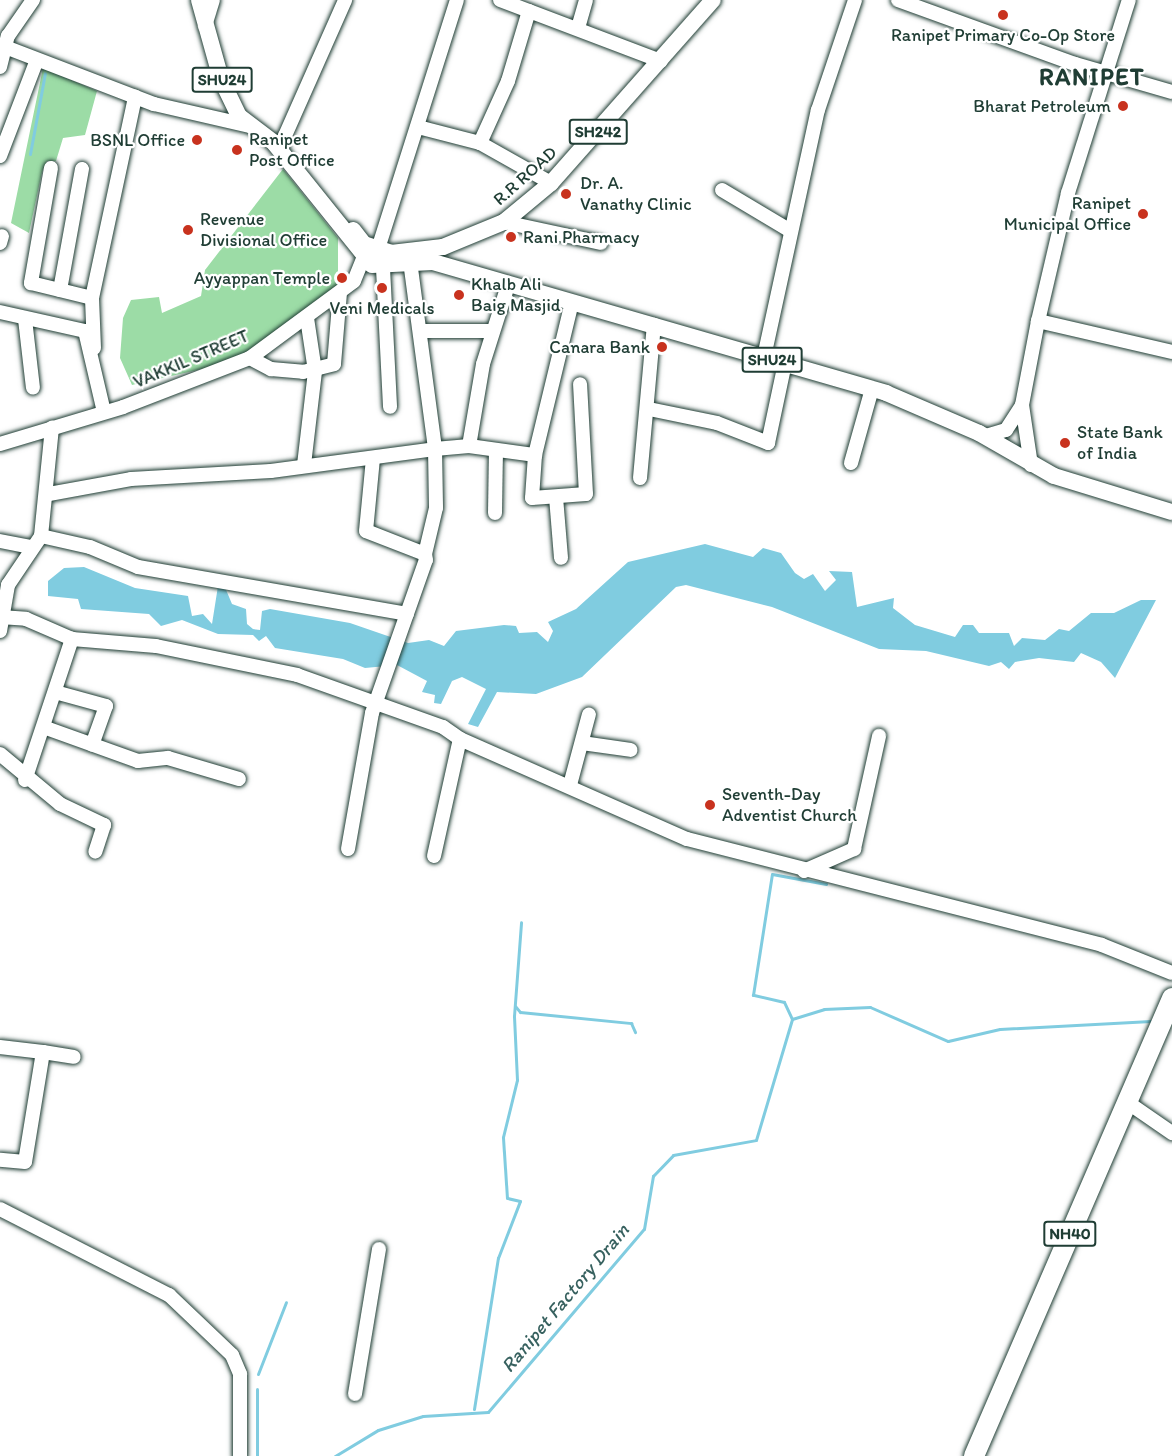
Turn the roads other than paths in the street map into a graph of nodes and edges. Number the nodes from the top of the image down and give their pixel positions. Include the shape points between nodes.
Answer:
1 (33, 0) edge
2 (192, 0) edge
3 (199, 0) edge
4 (213, 0) edge
5 (345, 0) edge
6 (457, 0) edge
7 (500, 0) edge
8 (586, 0) edge
9 (713, 0) edge
10 (855, 0) edge
11 (898, 0) edge
12 (1129, 0) edge
13 (529, 11) junction
14 (205, 26) junction
15 (578, 28) junction
16 (3, 46) edge
17 (661, 61) junction
18 (36, 62) junction
19 (0, 67) edge
20 (1103, 73) junction
21 (1172, 92) edge
22 (135, 97) junction
23 (239, 116) junction
24 (418, 127) junction
25 (255, 128) junction
26 (480, 143) junction
27 (282, 152) junction
28 (0, 156) edge
29 (51, 168) dead end
30 (82, 169) dead end
31 (551, 183) junction
32 (722, 190) dead end
33 (504, 222) junction
34 (789, 230) junction
35 (463, 240) junction
36 (601, 243) dead end
37 (370, 256) junction
38 (410, 261) junction
39 (383, 268) junction
40 (462, 271) junction
41 (508, 285) junction
42 (60, 290) junction
43 (340, 292) junction
44 (92, 298) junction
45 (572, 302) junction
46 (0, 312) edge
47 (307, 318) junction
48 (25, 320) junction
49 (1038, 321) junction
50 (654, 325) junction
51 (423, 331) junction
52 (491, 331) junction
53 (94, 348) dead end
54 (1172, 352) edge
55 (764, 357) junction
56 (250, 358) junction
57 (785, 363) junction
58 (315, 371) junction
59 (580, 384) dead end
60 (33, 388) dead end
61 (872, 389) junction
62 (1022, 405) junction
63 (390, 407) dead end
64 (649, 409) junction
65 (104, 412) junction
66 (51, 428) junction
67 (986, 436) junction
68 (0, 444) edge
69 (469, 446) junction
70 (435, 449) junction
71 (496, 452) junction
72 (535, 455) junction
73 (373, 458) junction
74 (851, 463) dead end
75 (304, 465) junction
76 (1032, 465) junction
77 (640, 477) dead end
78 (49, 494) junction
79 (556, 497) junction
80 (1172, 512) edge
81 (495, 513) dead end
82 (41, 536) junction
83 (0, 541) edge
84 (31, 547) junction
85 (425, 554) junction
86 (561, 558) dead end
87 (4, 583) edge
88 (407, 614) junction
89 (1, 621) edge
90 (72, 639) junction
91 (56, 692) junction
92 (376, 704) junction
93 (589, 714) dead end
94 (46, 728) junction
95 (879, 736) dead end
96 (460, 739) junction
97 (582, 743) junction
98 (92, 745) junction
99 (631, 750) dead end
100 (0, 754) edge
101 (238, 779) dead end
102 (25, 780) junction
103 (570, 785) junction
104 (348, 849) dead end
105 (95, 852) dead end
106 (434, 856) dead end
107 (804, 871) junction
108 (1172, 973) edge
109 (1172, 998) edge
110 (1172, 1015) edge
111 (0, 1047) edge
112 (43, 1052) junction
113 (74, 1057) dead end
114 (1147, 1063) junction
115 (1130, 1104) junction
116 (1172, 1133) edge
117 (0, 1160) edge
118 (0, 1209) edge
119 (379, 1249) dead end
120 (1014, 1373) junction
121 (355, 1394) dead end
122 (240, 1456) edge
123 (974, 1456) edge
124 (982, 1456) edge

1 - 16 street
2 - 23 main road, SHU24 via 214,81 227,109
3 - 14 main road, SHU24
4 - 14 street
5 - 27 street
6 - 24 street, VAKKIL STREET
7 - 13 street
8 - 15 street
9 - 17 main road, R.R ROAD / SH242
10 - 34 street via 818,110
11 - 20 street
12 - 20 street
13 - 15 street
13 - 26 street via 508,81
14 - 23 main road, SHU24
15 - 17 street
16 - 18 street
16 - 19 street
17 - 31 main road, R.R ROAD / SH242
18 - 22 street
18 - 28 street
20 - 21 street
20 - 49 street
22 - 25 street
22 - 44 street
23 - 25 main road, SHU24
24 - 26 street
24 - 37 street, VAKKIL STREET
25 - 27 main road, SHU24
26 - 31 street
27 - 37 main road, SHU24 via 364,244
29 - 42 street via 31,284
30 - 42 street
31 - 33 main road, R.R ROAD / SH242
32 - 34 street
33 - 35 main road, R.R ROAD / SH242
33 - 36 street
34 - 55 street
35 - 37 main road, R.R ROAD
35 - 40 main road
37 - 39 main road, SHU24
37 - 43 street, VAKKIL STREET via 361,275
38 - 39 main road, SHU24
38 - 40 main road, SHU24
38 - 51 street
39 - 63 street
40 - 41 main road, SHU24
41 - 45 main road, SHU24
41 - 52 street
42 - 44 street
43 - 47 street, VAKKIL STREET
43 - 58 street via 334,364
44 - 53 street
45 - 50 main road, SHU24
45 - 72 street
46 - 48 street
47 - 56 street, VAKKIL STREET
47 - 58 street
48 - 60 street
48 - 65 street via 85,331
49 - 54 street
49 - 62 street
50 - 55 main road, SHU24
50 - 64 street
51 - 52 street
51 - 70 street
52 - 69 street
55 - 57 main road, SHU24
56 - 58 street via 271,369
56 - 65 street, VAKKIL STREET
57 - 61 main road, SHU24
57 - 64 street via 768,443 717,423
58 - 75 street
59 - 79 street via 586,494
61 - 67 main road, SHU24
61 - 74 street
62 - 67 street via 1006,430
62 - 76 street
64 - 77 street
65 - 66 street, VAKKIL STREET
66 - 68 street, VAKKIL STREET
66 - 78 street
67 - 76 main road, SHU24
69 - 70 street
69 - 71 street
70 - 73 street
70 - 85 street via 436,508
71 - 72 street
71 - 81 street
72 - 79 street via 532,498
73 - 75 street
73 - 85 street via 366,531
75 - 78 street via 130,479
76 - 80 main road, SHU24
78 - 82 street
79 - 86 street
82 - 84 street
82 - 88 street via 90,547 138,567
83 - 84 street
84 - 87 street
85 - 88 street
87 - 89 street
88 - 92 street
89 - 90 street via 26,619
90 - 91 street
90 - 92 street via 156,646 297,675
91 - 94 street
91 - 98 street via 106,706
92 - 96 street via 443,726
92 - 104 street via 359,769
93 - 97 street
94 - 98 street
94 - 102 street
95 - 107 street via 854,849
96 - 103 street
96 - 106 street
97 - 99 street
97 - 103 street
98 - 101 street via 138,761 168,758
100 - 102 street
102 - 105 street via 104,825
103 - 107 street via 687,839
107 - 108 street via 1102,945
109 - 114 highway, NH40
110 - 114 highway, NH40
111 - 112 street
112 - 113 street
112 - 117 street via 25,1162
114 - 115 highway, NH40
115 - 116 street
115 - 120 highway, NH40
118 - 122 street via 169,1295 232,1355 240,1374
119 - 121 street
120 - 123 highway, NH40
120 - 124 highway, NH40

